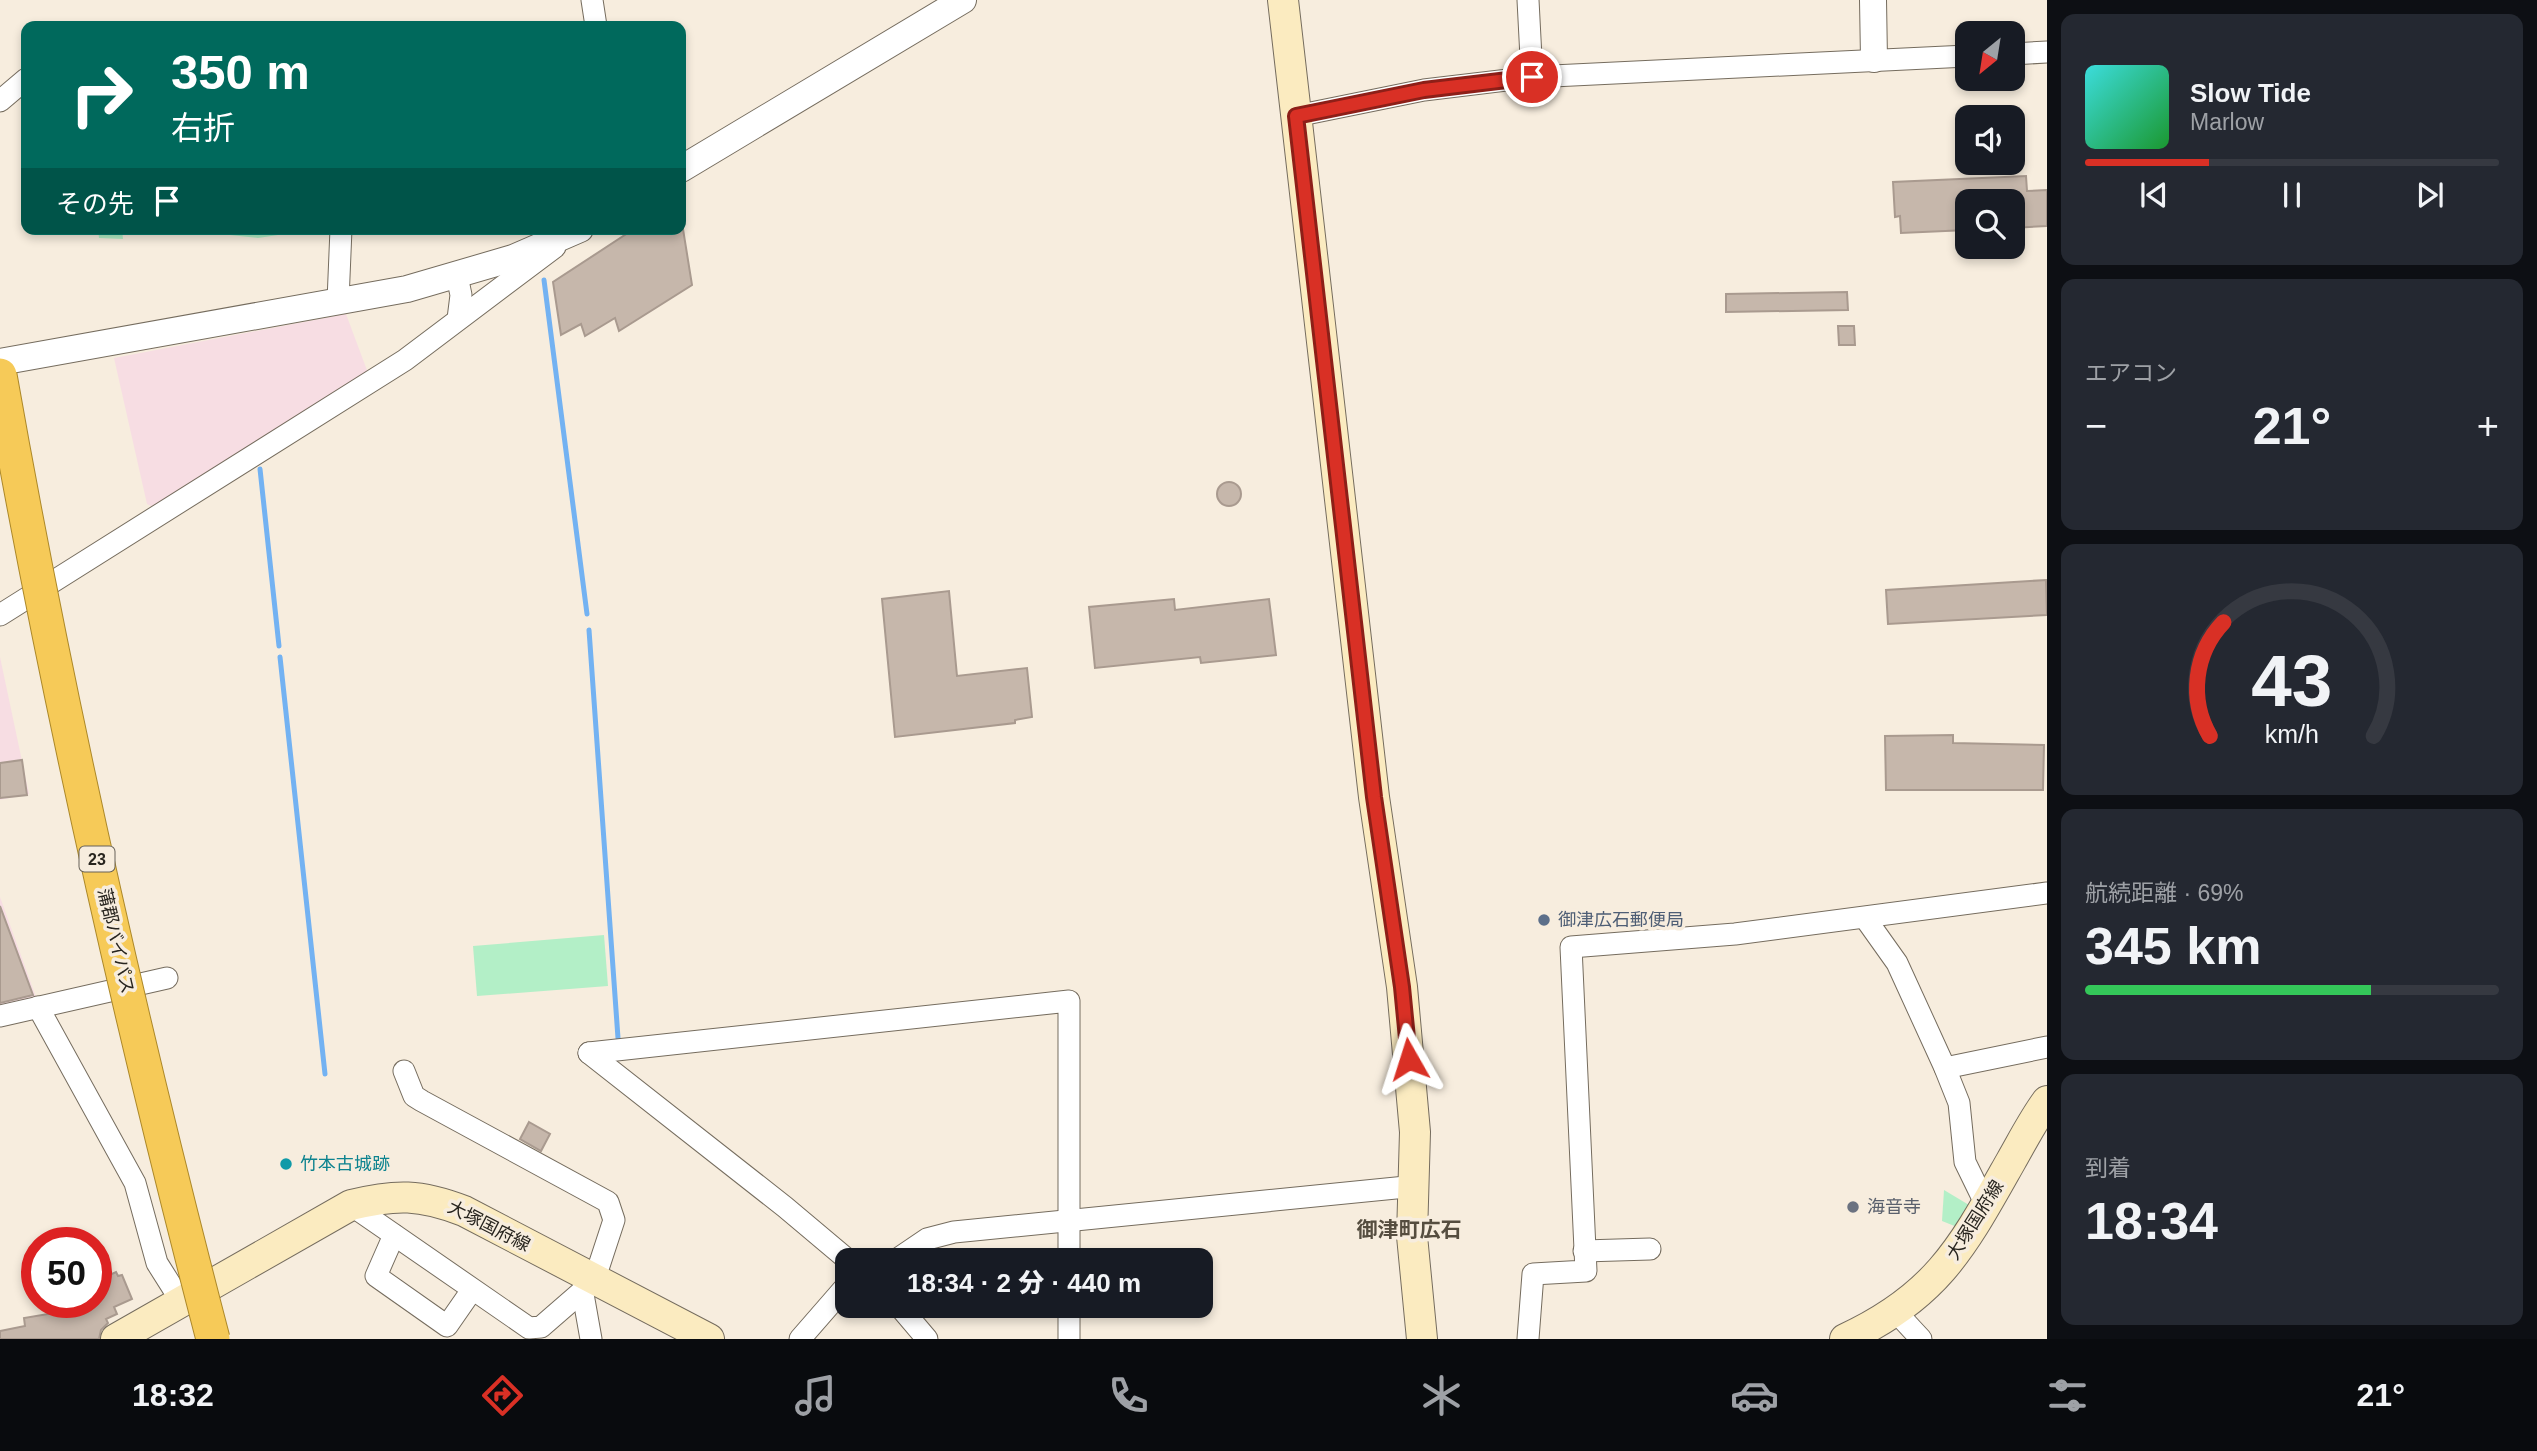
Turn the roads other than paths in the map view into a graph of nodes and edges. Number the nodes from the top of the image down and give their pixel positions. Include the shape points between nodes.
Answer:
1 (592, 0) edge
2 (963, 0) edge
3 (1283, 0) edge
4 (1528, 0) edge
5 (1873, 0) edge
6 (595, 21) edge
7 (2047, 52) edge
8 (2025, 53) edge
9 (1955, 56) edge
10 (1874, 59) junction
11 (1532, 77) junction
12 (21, 83) edge
13 (0, 101) edge
14 (1296, 116) junction
15 (686, 166) edge
16 (341, 235) edge
17 (568, 235) edge
18 (572, 235) edge
19 (457, 276) junction
20 (338, 302) junction
21 (458, 319) junction
22 (0, 362) edge
23 (0, 376) edge
24 (0, 423) edge
25 (0, 615) edge
26 (2047, 893) edge
27 (1865, 918) junction
28 (167, 978) dead end
29 (38, 1007) junction
30 (0, 1016) edge
31 (2047, 1047) edge
32 (1945, 1068) junction
33 (404, 1071) dead end
34 (2047, 1101) edge
35 (1416, 1186) junction
36 (351, 1205) junction
37 (1986, 1205) junction
38 (1069, 1221) junction
39 (394, 1235) junction
40 (913, 1248) edge
41 (1069, 1248) edge
42 (835, 1249) edge
43 (1650, 1249) dead end
44 (1584, 1251) junction
45 (589, 1287) junction
46 (472, 1290) junction
47 (835, 1299) edge
48 (181, 1301) junction
49 (1896, 1312) junction
50 (909, 1318) edge
51 (1069, 1318) edge
52 (528, 1334) edge
53 (116, 1339) edge
54 (203, 1339) edge
55 (213, 1339) edge
56 (591, 1339) edge
57 (709, 1339) edge
58 (800, 1339) edge
59 (927, 1339) edge
60 (1069, 1339) edge
61 (1422, 1339) edge
62 (1528, 1339) edge
63 (1845, 1339) edge
64 (1921, 1339) edge

1 - 6 street
2 - 15 street
3 - 14 main road
4 - 11 street
5 - 10 street
7 - 8 street
9 - 10 street
10 - 11 street
11 - 14 street via 1424,90
12 - 13 street
14 - 35 main road via 1374,797 1402,987
16 - 20 street
17 - 19 street
18 - 21 street
19 - 20 street
19 - 21 street via 461,295
20 - 22 street
21 - 25 street via 405,360
23 - 55 highway, 蒲郡バイパス / 23, bridge via 29,538 106,899
24 - 54 highway, 蒲郡バイパス / 23 via 103,931
26 - 27 street
27 - 32 street via 1896,963
27 - 44 street via 1572,947
28 - 29 street
29 - 30 street
29 - 48 street via 135,1182 157,1263
31 - 32 street
32 - 37 street via 1959,1103 1965,1162
33 - 45 street via 414,1096 608,1202 614,1220
34 - 37 main road, 大塚国府線
35 - 38 street
35 - 61 main road via 1413,1245
36 - 39 street
36 - 45 main road, 大塚国府線 via 388,1196 438,1200
36 - 48 main road, 大塚国府線
37 - 49 main road, 大塚国府線 via 1968,1238 1935,1280
38 - 40 street via 954,1232
38 - 41 street
38 - 42 street via 1069,1001 589,1054
39 - 46 street
39 - 46 street via 376,1276 447,1326
43 - 44 street
44 - 62 street via 1586,1271 1533,1274
45 - 52 street
45 - 56 street
45 - 57 main road, 大塚国府線
46 - 52 street
47 - 58 street
48 - 53 main road, 大塚国府線
49 - 63 main road, 大塚国府線
49 - 64 street
50 - 59 street
51 - 60 street

